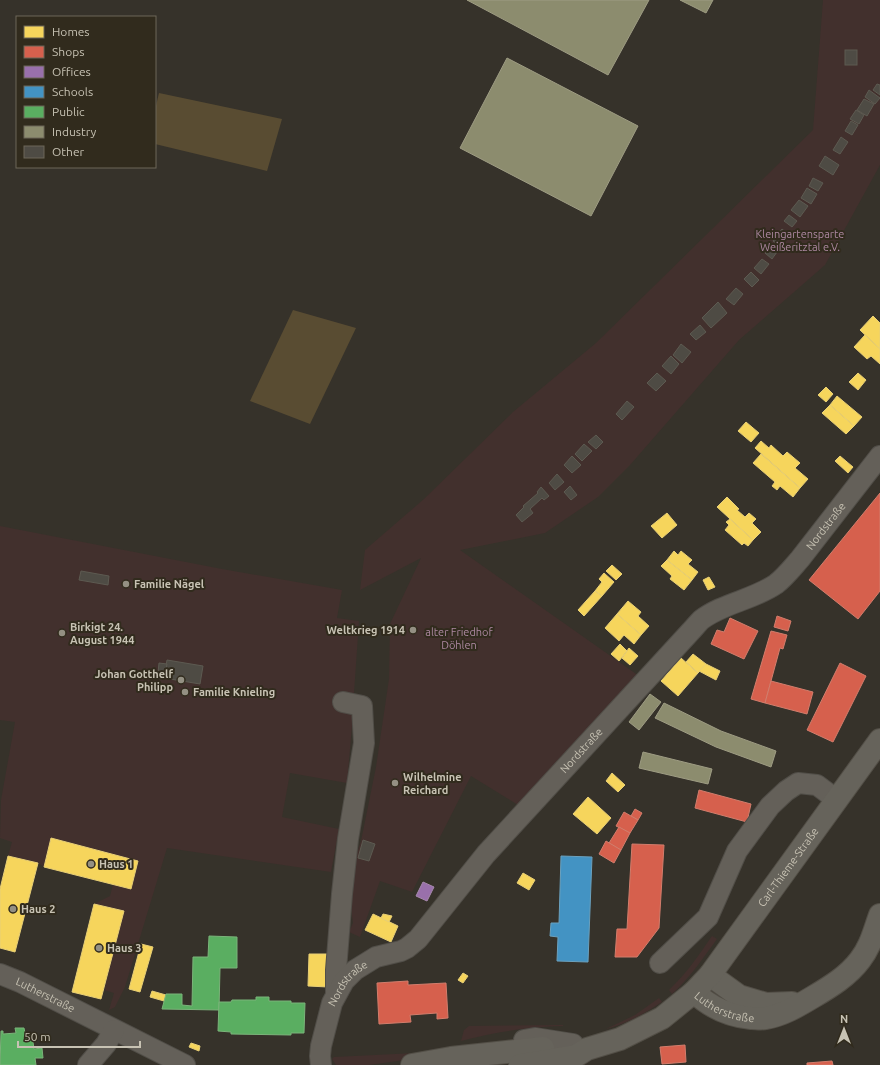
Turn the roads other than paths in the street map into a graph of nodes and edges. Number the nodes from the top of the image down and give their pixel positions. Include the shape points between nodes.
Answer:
1 (880, 456) edge
2 (344, 702) dead end
3 (880, 740) edge
4 (837, 800) junction
5 (880, 915) edge
6 (660, 963) dead end
7 (0, 974) edge
8 (710, 975) junction
9 (694, 992) junction
10 (336, 993) junction
11 (805, 1002) junction
12 (114, 1030) junction
13 (580, 1047) junction
14 (456, 1058) junction
15 (502, 1059) edge
16 (179, 1064) edge
17 (88, 1065) edge
18 (321, 1065) edge
19 (412, 1065) edge
20 (523, 1065) edge

1 - 10 street, Nordstraße via 785,576 761,592 718,610 690,631 486,854 418,939 401,951 376,957 355,970
2 - 10 street via 362,706 364,743 348,839
3 - 4 main road, Carl-Thieme-Straße
4 - 6 street via 817,786 798,783 786,791 770,806 737,852 708,918
4 - 8 main road, Carl-Thieme-Straße
5 - 11 main road, Lutherstraße via 871,942 860,961 831,987
7 - 12 street, Lutherstraße
8 - 9 main road, Carl-Thieme-Straße
8 - 11 main road, Lutherstraße via 739,996 766,1004
9 - 11 main road, Lutherstraße via 708,1004 740,1017 764,1019
9 - 13 main road, Lutherstraße via 662,1018 620,1039
10 - 18 street, Nordstraße via 321,1046
12 - 16 street, Lutherstraße
12 - 17 street
13 - 14 street via 535,1038 480,1047
13 - 15 main road, Lutherstraße
13 - 20 main road, Lutherstraße via 576,1056
14 - 15 main road, Lutherstraße
14 - 19 main road, Lutherstraße

